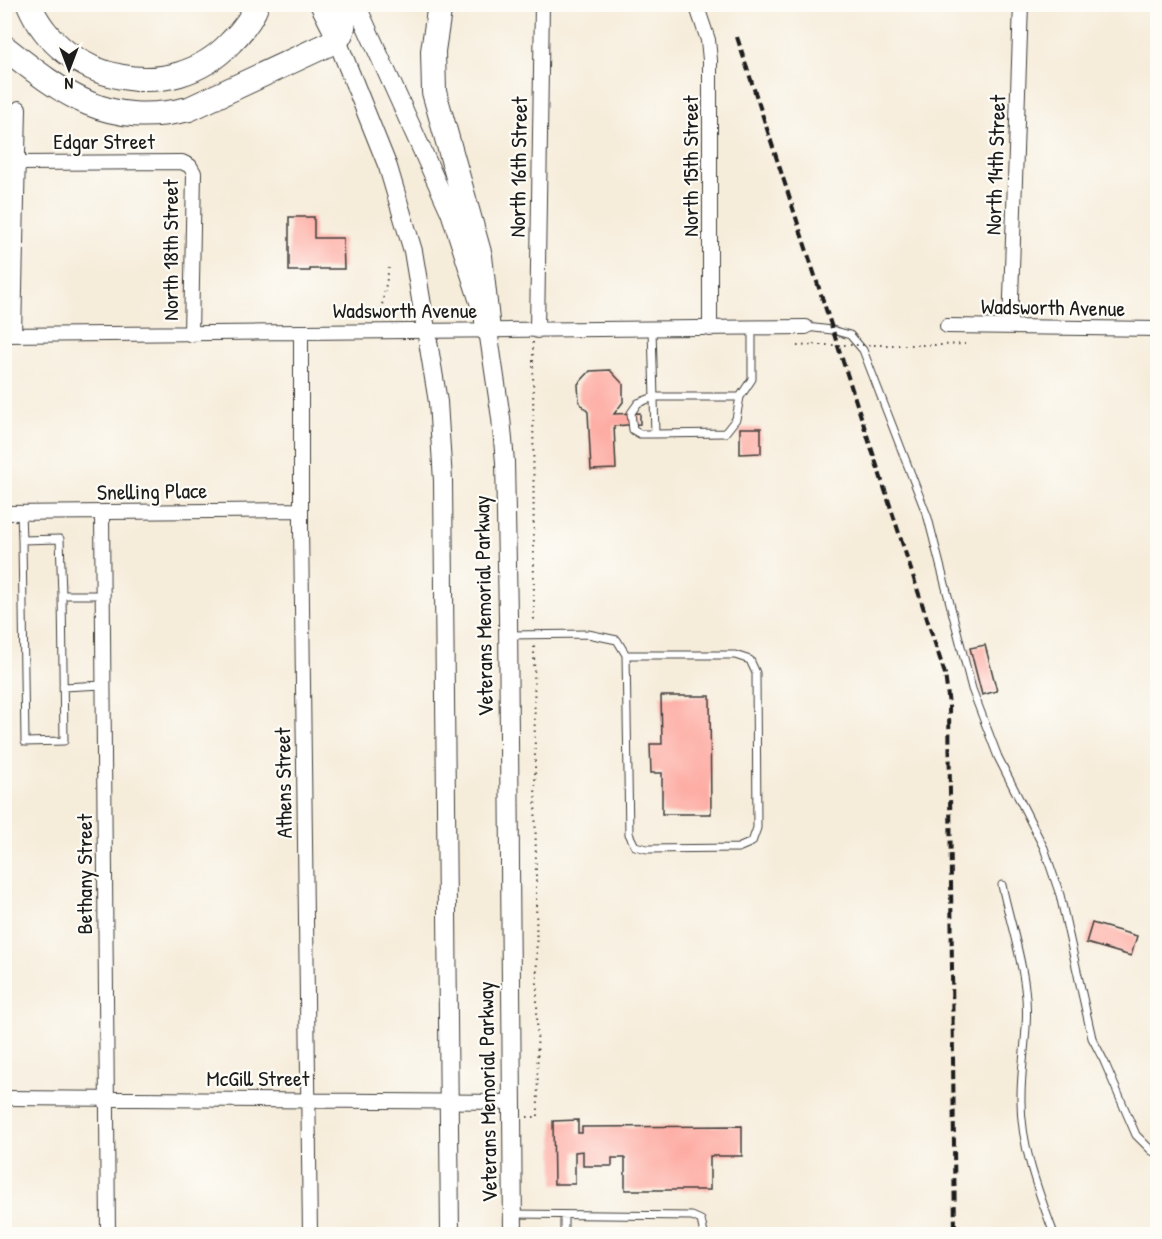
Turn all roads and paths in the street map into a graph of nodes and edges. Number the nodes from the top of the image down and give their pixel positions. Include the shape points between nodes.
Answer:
1 (28, 4) edge
2 (257, 4) edge
3 (319, 4) edge
4 (338, 4) edge
5 (356, 4) edge
6 (440, 4) edge
7 (542, 4) edge
8 (696, 4) edge
9 (1021, 4) edge
10 (337, 40) junction
11 (4, 47) edge
12 (19, 108) dead end
13 (17, 163) junction
14 (190, 166) joint
15 (390, 268) dead end
16 (380, 316) dead end
17 (752, 326) junction
18 (947, 326) dead end
19 (806, 327) joint
20 (1010, 327) junction
21 (652, 329) junction
22 (710, 329) junction
23 (1158, 329) edge
24 (488, 330) junction
25 (537, 331) junction
26 (301, 332) junction
27 (427, 332) junction
28 (9, 335) edge
29 (191, 335) junction
30 (964, 344) dead end
31 (797, 346) dead end
32 (654, 397) junction
33 (740, 397) junction
34 (655, 434) junction
35 (301, 510) junction
36 (4, 513) edge
37 (21, 513) junction
38 (102, 513) junction
39 (22, 540) junction
40 (62, 595) junction
41 (102, 595) junction
42 (534, 634) junction
43 (508, 635) junction
44 (626, 655) junction
45 (103, 685) junction
46 (63, 687) junction
47 (1002, 885) dead end
48 (4, 1098) edge
49 (107, 1098) junction
50 (309, 1100) junction
51 (449, 1100) junction
52 (511, 1102) junction
53 (521, 1117) dead end
54 (1158, 1154) edge
55 (513, 1214) junction
56 (564, 1215) junction
57 (108, 1234) edge
58 (310, 1234) edge
59 (450, 1234) edge
60 (513, 1234) edge
61 (564, 1234) edge
62 (704, 1234) edge
63 (1054, 1234) edge

1 - 2 highway via 56,45 82,64 126,79 153,79 203,64 225,49 243,30
3 - 10 street, Veterans Memorial Parkway
4 - 10 highway via 345,26
5 - 24 street, Veterans Memorial Parkway via 450,212
6 - 24 highway via 433,51 434,92 480,256
7 - 25 street, North 16th Street
8 - 22 street, North 15th Street via 708,40 710,70
9 - 20 street, North 14th Street
10 - 11 highway via 189,109 163,115 105,110 72,96
10 - 27 street, Veterans Memorial Parkway via 388,167 413,251
12 - 13 street
13 - 14 street, Edgar Street via 182,162
13 - 28 street
14 - 29 street, North 18th Street via 194,173
15 - 16 path
17 - 19 street, Wadsworth Avenue
17 - 22 street, Wadsworth Avenue
17 - 33 lane via 752,380
18 - 20 street, Wadsworth Avenue
19 - 54 lane via 850,335 863,350 928,518 972,689 998,758 1044,848 1060,895 1092,1038 1136,1135
20 - 23 street, Wadsworth Avenue
21 - 22 street, Wadsworth Avenue
21 - 25 street, Wadsworth Avenue
21 - 32 lane
24 - 25 street, Wadsworth Avenue
24 - 27 street, Wadsworth Avenue
24 - 43 street, Veterans Memorial Parkway via 505,462
25 - 42 path via 531,346
26 - 27 street, Wadsworth Avenue
26 - 29 street, Wadsworth Avenue
26 - 35 street, Athens Street
27 - 51 street, Veterans Memorial Parkway via 438,402 443,481
28 - 29 street, Wadsworth Avenue
30 - 31 path, bridge
32 - 33 lane
32 - 34 lane
32 - 34 lane via 638,403 631,413 631,425 640,434
33 - 34 lane via 736,419 725,433
35 - 38 street, Snelling Place
35 - 50 street, Athens Street
36 - 37 street, Snelling Place
37 - 38 street, Snelling Place
37 - 39 lane
38 - 41 street, Bethany Street
39 - 40 lane via 60,539
39 - 46 lane via 25,742 64,741
40 - 41 lane
40 - 46 lane
41 - 45 street, Bethany Street
42 - 43 lane
42 - 44 lane via 588,634 617,640
42 - 53 path via 538,1117
43 - 52 street, Veterans Memorial Parkway
44 - 44 lane via 629,834 635,846 738,848 752,842 757,828 756,673 750,660 735,655
45 - 46 lane
45 - 49 street, Bethany Street
47 - 63 lane via 1025,988 1023,1133
48 - 49 street, McGill Street
49 - 50 street, McGill Street
49 - 57 street, Bethany Street
50 - 51 street, McGill Street
50 - 58 street, Athens Street
51 - 52 street, McGill Street
51 - 59 street, Veterans Memorial Parkway
52 - 55 street, Veterans Memorial Parkway
55 - 56 lane
55 - 60 street, Veterans Memorial Parkway
56 - 61 lane
56 - 62 lane via 693,1216 701,1220

